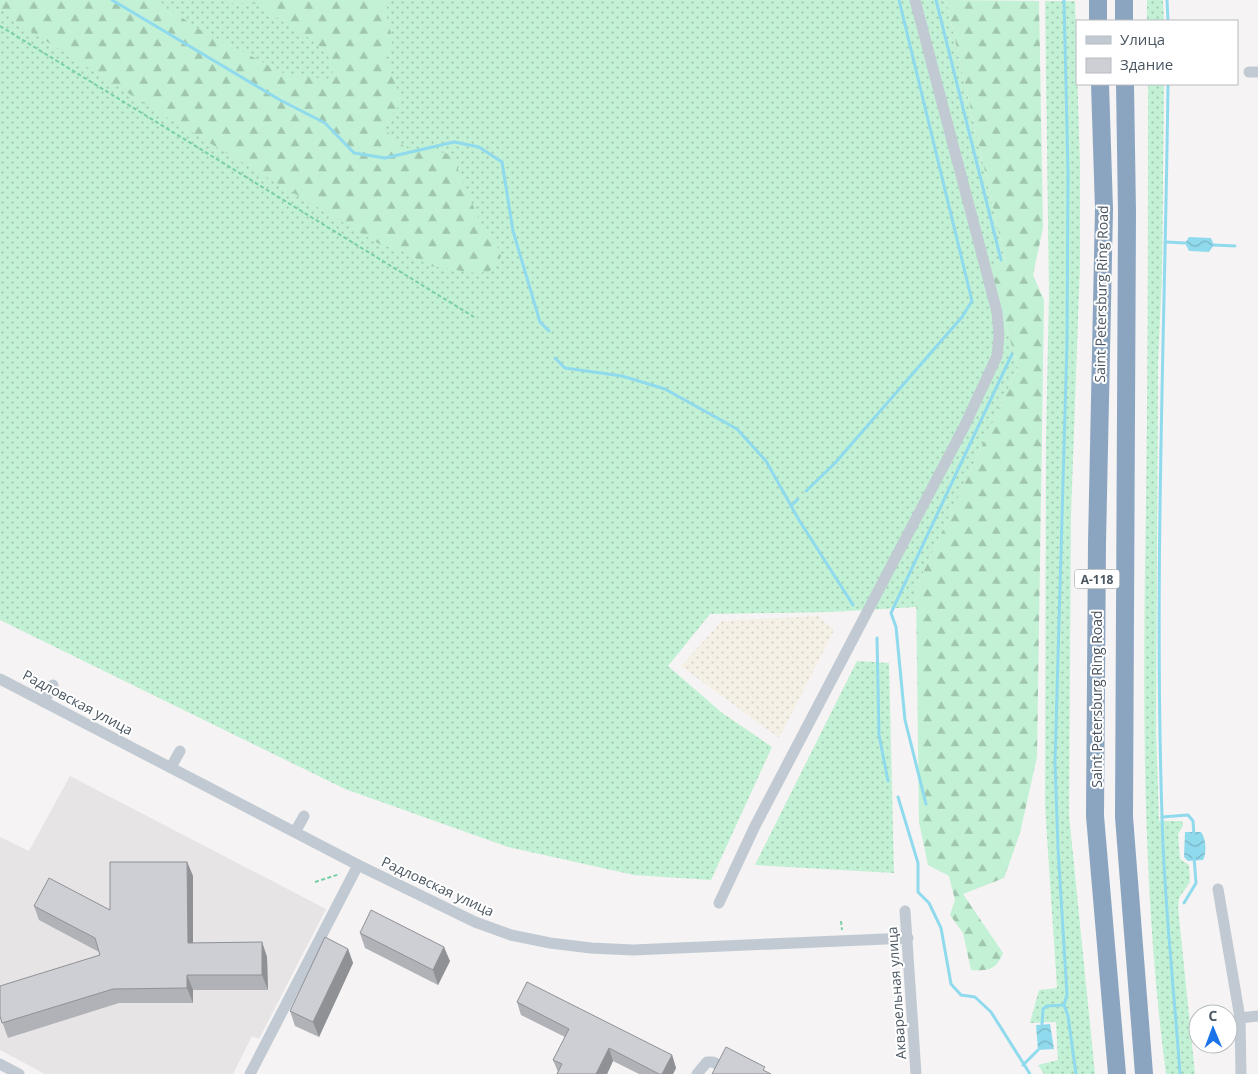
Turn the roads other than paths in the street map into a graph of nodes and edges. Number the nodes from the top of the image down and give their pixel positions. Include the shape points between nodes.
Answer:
1 (915, 0) edge
2 (1098, 0) edge
3 (1124, 0) edge
4 (1098, 20) edge
5 (1124, 20) edge
6 (1100, 85) edge
7 (1125, 85) edge
8 (0, 679) edge
9 (53, 685) dead end
10 (44, 702) junction
11 (180, 751) dead end
12 (170, 768) junction
13 (304, 816) dead end
14 (296, 832) junction
15 (358, 865) junction
16 (1218, 889) dead end
17 (719, 903) dead end
18 (905, 911) dead end
19 (908, 938) junction
20 (1258, 1016) edge
21 (1240, 1018) junction
22 (0, 1064) edge
23 (18, 1074) edge
24 (250, 1074) edge
25 (697, 1074) edge
26 (736, 1074) edge
27 (916, 1074) edge
28 (1117, 1074) edge
29 (1144, 1074) edge
30 (1241, 1074) edge

1 - 17 street via 997,312 998,356 755,826
2 - 4 highway
3 - 5 highway
6 - 28 highway, Saint Petersburg Ring Road / А-118 via 1104,209 1095,816
7 - 29 highway, Saint Petersburg Ring Road / А-118 via 1124,817
8 - 10 street, Радловская улица
9 - 10 street
10 - 12 street, Радловская улица
11 - 12 street
12 - 14 street, Радловская улица
13 - 14 street
14 - 15 street, Радловская улица
15 - 19 street, Радловская улица via 474,922 511,935 558,944 633,950
15 - 24 street
16 - 21 street
18 - 19 street, Акварельная улица
19 - 27 street, Акварельная улица
20 - 21 street
21 - 30 street
22 - 23 street
25 - 26 street via 707,1062 713,1062

